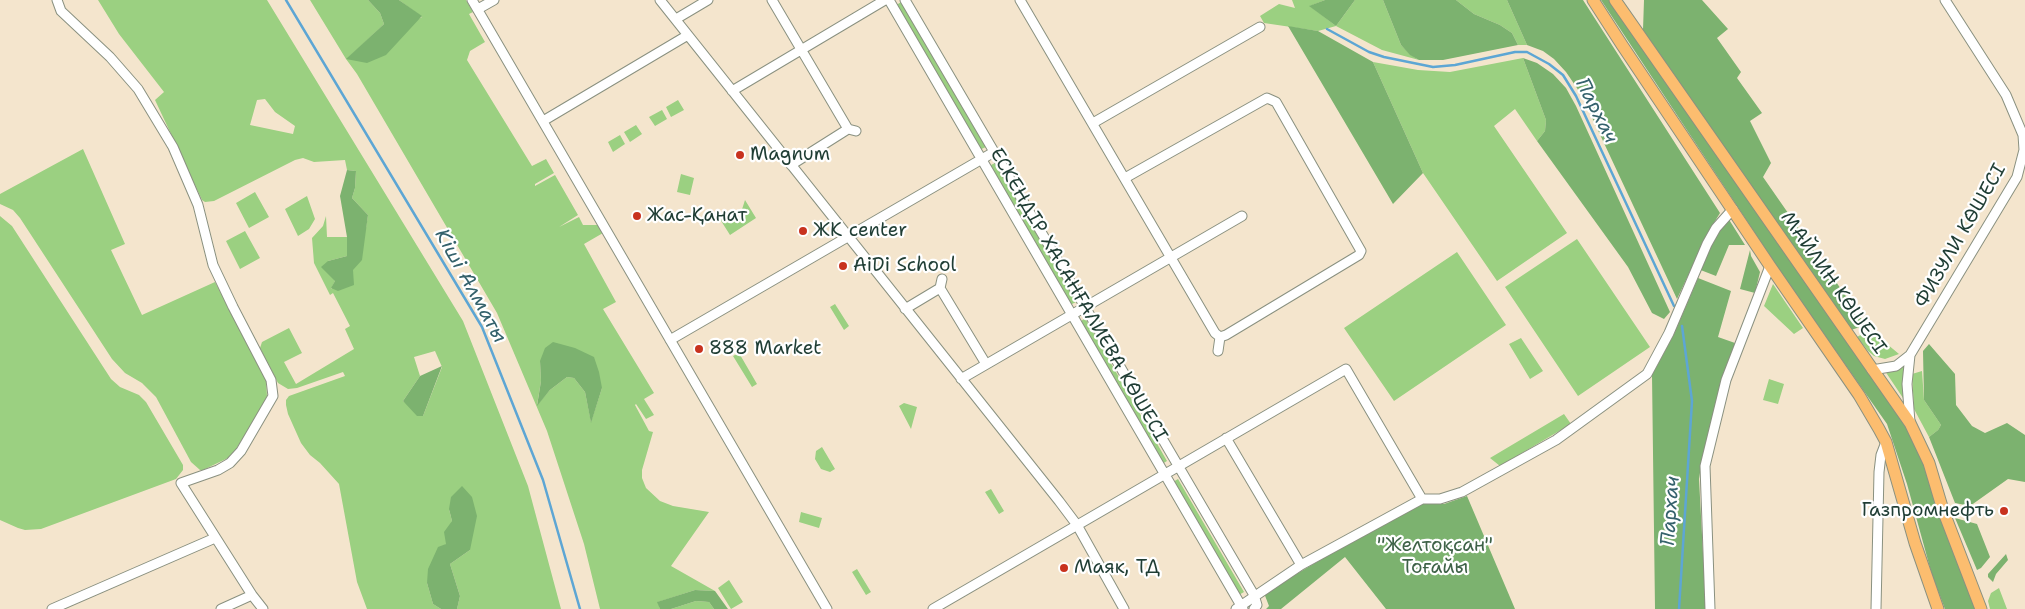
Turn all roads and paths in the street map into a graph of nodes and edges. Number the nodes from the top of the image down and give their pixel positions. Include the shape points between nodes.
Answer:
1 (57, 0) edge
2 (472, 0) edge
3 (494, 0) edge
4 (660, 0) edge
5 (708, 0) edge
6 (772, 0) edge
7 (885, 0) edge
8 (889, 0) edge
9 (905, 0) edge
10 (1020, 0) edge
11 (1593, 0) edge
12 (1615, 0) edge
13 (1946, 0) edge
14 (478, 9) junction
15 (676, 19) junction
16 (1260, 27) dead end
17 (688, 35) junction
18 (801, 50) junction
19 (732, 91) junction
20 (543, 121) junction
21 (1093, 123) junction
22 (2024, 135) edge
23 (994, 152) junction
24 (981, 160) junction
25 (791, 165) junction
26 (1125, 178) junction
27 (1733, 209) junction
28 (1242, 216) dead end
29 (848, 237) junction
30 (1172, 258) junction
31 (1770, 266) junction
32 (1085, 308) junction
33 (905, 309) junction
34 (1072, 316) junction
35 (1220, 336) junction
36 (670, 340) junction
37 (1218, 351) dead end
38 (1910, 355) junction
39 (986, 364) junction
40 (1872, 370) junction
41 (962, 379) junction
42 (1910, 423) junction
43 (1226, 438) junction
44 (1886, 442) junction
45 (1177, 467) junction
46 (1164, 475) junction
47 (1422, 499) junction
48 (1077, 526) junction
49 (216, 538) junction
50 (1300, 565) junction
51 (252, 595) junction
52 (1254, 596) junction
53 (1240, 608) edge
54 (52, 609) edge
55 (221, 609) edge
56 (264, 609) edge
57 (827, 609) edge
58 (933, 609) edge
59 (1124, 609) edge
60 (1254, 609) edge
61 (1710, 609) edge
62 (1876, 609) edge
63 (1938, 609) edge
64 (1981, 609) edge

1 - 49 street via 61,11 110,57 138,89 173,147 198,205 213,265 271,380 273,396 251,435 230,463 181,483
2 - 14 street
3 - 14 street
4 - 15 street
5 - 15 street
6 - 18 street
7 - 18 street
8 - 24 street, ЕСКЕНДІР ХАСАНҒАЛИЕВА КӨШЕСІ
9 - 23 street, ЕСКЕНДІР ХАСАНҒАЛИЕВА КӨШЕСІ
10 - 21 street
11 - 27 main road
12 - 40 main road, МАЙЛИН КӨШЕСІ
13 - 22 street, ФИЗУЛИ КӨШЕСІ via 2006,95
14 - 20 street
15 - 17 street
16 - 21 street
17 - 19 street
17 - 20 street
18 - 19 street
18 - 25 street via 852,130
19 - 25 street
20 - 36 street
21 - 26 street
22 - 38 street, ФИЗУЛИ КӨШЕСІ via 2017,177
23 - 24 street
23 - 32 street, ЕСКЕНДІР ХАСАНҒАЛИЕВА КӨШЕСІ
24 - 29 street
24 - 34 street, ЕСКЕНДІР ХАСАНҒАЛИЕВА КӨШЕСІ
25 - 29 street
26 - 30 street
26 - 35 street via 1267,98 1276,102 1361,251
27 - 31 main road
27 - 47 street via 1707,244 1669,333 1647,374 1556,440 1471,488 1448,497
28 - 30 street
29 - 33 street
29 - 36 street
30 - 32 street
30 - 35 street via 1215,333
31 - 44 main road via 1859,395
31 - 61 street via 1726,380 1705,466
32 - 34 street
32 - 45 street, ЕСКЕНДІР ХАСАНҒАЛИЕВА КӨШЕСІ
33 - 39 street via 941,284
33 - 41 street
34 - 39 street
34 - 46 street, ЕСКЕНДІР ХАСАНҒАЛИЕВА КӨШЕСІ
35 - 37 street
36 - 57 street
38 - 40 street via 1896,366
38 - 42 street via 1907,384
39 - 41 street
40 - 42 main road, МАЙЛИН КӨШЕСІ
41 - 48 street
42 - 64 main road, МАЙЛИН КӨШЕСІ via 1929,463 1943,510
43 - 45 street
43 - 47 street via 1346,369
43 - 50 street
44 - 62 street via 1879,472
44 - 63 main road
45 - 46 street
45 - 52 street, ЕСКЕНДІР ХАСАНҒАЛИЕВА КӨШЕСІ
46 - 48 street
46 - 53 street, ЕСКЕНДІР ХАСАНҒАЛИЕВА КӨШЕСІ
47 - 50 street
48 - 58 street
48 - 59 street
49 - 51 street
49 - 54 street
50 - 52 street
51 - 55 street
51 - 56 street
52 - 53 street
52 - 60 street via 1257,605

